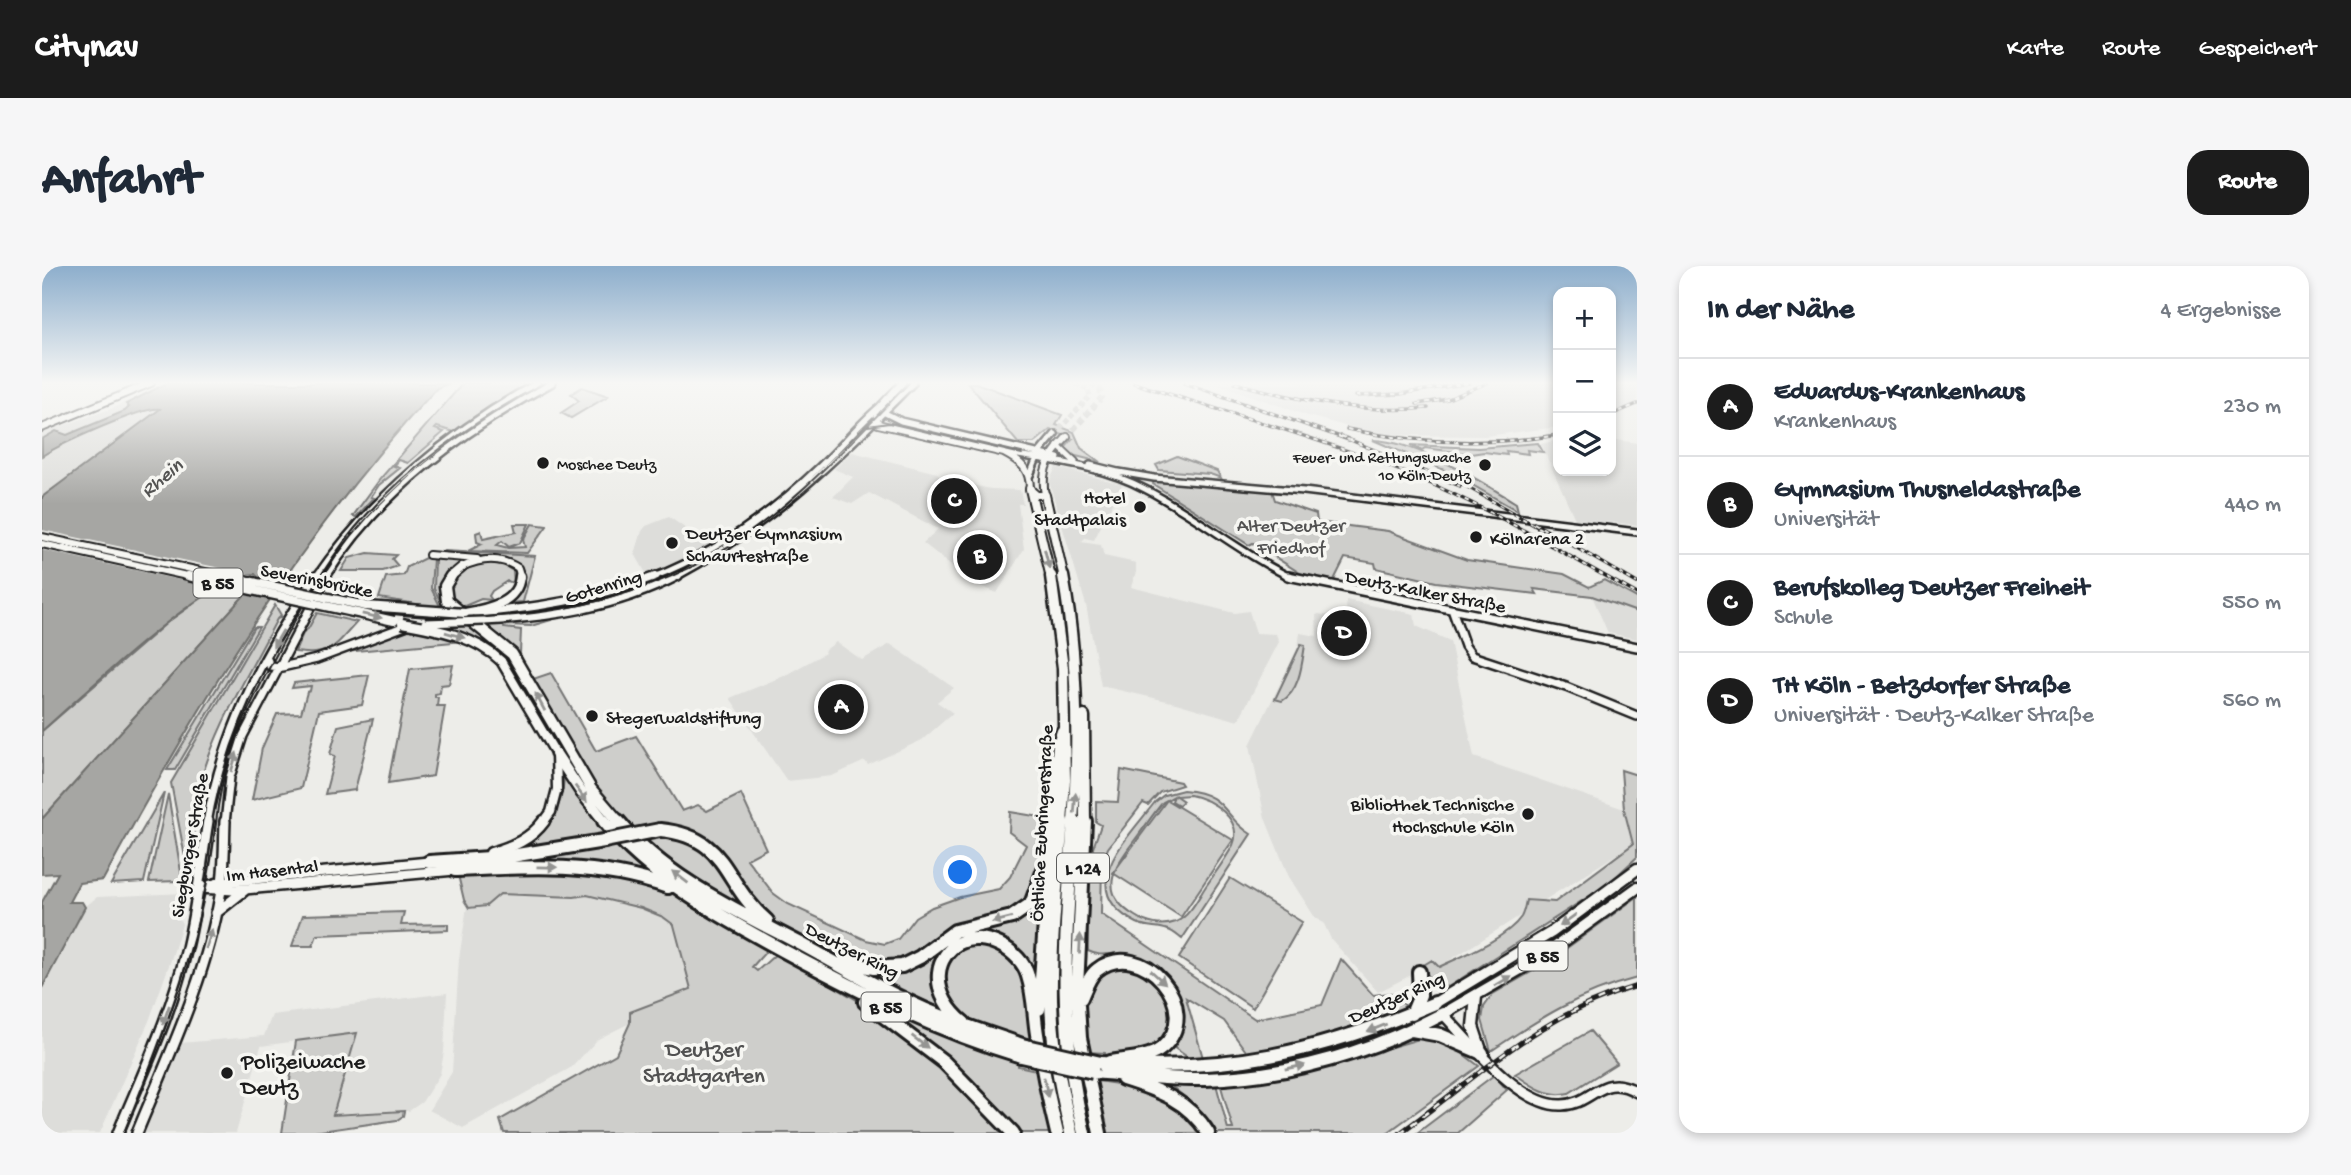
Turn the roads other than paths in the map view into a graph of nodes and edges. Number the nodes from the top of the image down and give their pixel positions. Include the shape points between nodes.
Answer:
1 (474, 423) edge
2 (484, 423) edge
3 (862, 423) edge
4 (873, 423) edge
5 (881, 423) edge
6 (913, 423) edge
7 (1055, 434) tunnel mouth
8 (1067, 437) tunnel mouth
9 (1048, 442) junction
10 (1058, 446) junction
11 (1018, 448) junction
12 (1004, 453) junction
13 (1037, 456) junction
14 (1047, 458) junction
15 (1075, 462) junction
16 (1063, 464) junction
17 (1042, 473) junction
18 (1030, 475) junction
19 (1120, 476) junction
20 (1154, 478) junction
21 (1138, 480) junction
22 (1030, 489) junction
23 (1045, 495) junction
24 (1637, 531) edge
25 (1219, 536) junction
26 (42, 537) edge
27 (351, 542) junction
28 (42, 544) edge
29 (338, 547) junction
30 (429, 555) dead end
31 (487, 559) junction
32 (462, 567) joint
33 (667, 570) junction
34 (654, 579) junction
35 (664, 583) junction
36 (649, 589) junction
37 (1453, 612) junction
38 (465, 614) junction
39 (1469, 615) junction
40 (1459, 624) junction
41 (1074, 636) junction
42 (1637, 647) edge
43 (267, 659) junction
44 (501, 661) joint
45 (280, 668) junction
46 (1637, 716) edge
47 (1065, 720) junction
48 (556, 754) junction
49 (1054, 825) junction
50 (429, 862) junction
51 (1637, 869) edge
52 (455, 870) joint
53 (1064, 870) junction
54 (199, 888) junction
55 (223, 888) junction
56 (1637, 888) edge
57 (246, 889) junction
58 (681, 893) junction
59 (216, 914) junction
60 (760, 938) junction
61 (793, 940) junction
62 (825, 957) junction
63 (1419, 972) dead end
64 (1476, 997) junction
65 (1439, 1009) junction
66 (1079, 1012) junction
67 (1412, 1014) junction
68 (1412, 1030) junction
69 (979, 1032) junction
70 (1038, 1041) junction
71 (1022, 1050) junction
72 (1482, 1053) junction
73 (1104, 1070) junction
74 (1225, 1070) junction
75 (1637, 1092) edge
76 (118, 1133) edge
77 (137, 1133) edge
78 (1013, 1133) edge
79 (1057, 1133) edge
80 (1071, 1133) edge
81 (1084, 1133) edge
82 (1100, 1133) edge
83 (1208, 1133) edge

1 - 29 main road, Siegburger Straße via 374,504
2 - 27 main road, Siegburger Straße via 381,506
3 - 33 main road, Gotenring via 749,527 712,551
4 - 35 main road, Gotenring via 745,537
5 - 12 main road, Deutz-Kalker Straße
6 - 11 main road, Deutz-Kalker Straße
7 - 9 main road, Östliche Zubringerstraße
8 - 10 main road
9 - 11 main road
9 - 13 main road, Östliche Zubringerstraße
10 - 14 main road
10 - 15 main road
11 - 13 main road, Deutz-Kalker Straße
12 - 13 main road, Deutz-Kalker Straße
12 - 18 main road via 1019,461
13 - 14 main road, Deutz-Kalker Straße
13 - 18 main road, Östliche Zubringerstraße / L 124
14 - 15 main road, Deutz-Kalker Straße
14 - 16 main road, Deutz-Kalker Straße
14 - 17 main road, Östliche Zubringerstraße / L 124
15 - 19 main road, Deutz-Kalker Straße
16 - 17 main road
16 - 19 main road, Deutz-Kalker Straße
17 - 23 main road, Östliche Zubringerstraße / L 124
18 - 22 main road, Östliche Zubringerstraße / L 124
19 - 20 main road
19 - 21 main road
19 - 25 main road, Deutz-Kalker Straße
20 - 21 main road
20 - 24 main road
21 - 25 main road, Deutz-Kalker Straße
22 - 23 main road
22 -> 47 highway, Östliche Zubringerstraße / L 124 via 1058,620
23 - 41 highway, Östliche Zubringerstraße / L 124 via 1066,579
25 - 37 main road, Deutz-Kalker Straße via 1295,579
26 - 38 main road, Severinsbrücke / B 55, bridge via 366,606
27 - 29 main road
27 - 45 main road, Siegburger Straße via 327,577
28 -> 44 main road, Severinsbrücke / B 55, bridge via 394,621 476,642
29 -> 43 main road, Siegburger Straße
30 - 31 main road
31 - 32 main road, Deutzer Ring / B 55
31 - 38 main road via 518,568 521,584 510,598
61 -> 32 highway, Deutzer Ring / B 55 via 690,884 611,816 568,753 517,659 447,601 445,584
33 - 34 main road
33 - 38 main road, Gotenring via 588,599 544,608
34 - 35 main road
34 - 36 main road
35 - 36 main road, Gotenring
36 - 45 main road, Gotenring, bridge via 588,609 509,620 425,622
37 - 39 main road, Deutz-Kalker Straße
37 - 40 main road
39 - 40 main road
39 - 42 main road, Deutz-Kalker Straße
40 - 46 main road via 1468,653 1479,660 1566,687
53 -> 41 highway, Östliche Zubringerstraße / L 124 via 1078,711
66 -> 41 highway, L 124 via 1087,777
43 - 45 main road via 270,666
43 - 54 main road, Siegburger Straße via 240,713 210,801
44 - 48 main road, Deutzer Ring / B 55
55 -> 45 main road, Siegburger Straße via 224,815 234,760 254,710
47 - 49 highway, L 124 via 1059,743
47 - 53 highway, Östliche Zubringerstraße / L 124
48 - 50 main road, B 55 via 555,800 529,838 488,854
48 -> 58 highway, Deutzer Ring / B 55 via 602,821
49 -> 62 highway via 1040,888 1021,915 950,933 898,968 867,968
49 - 70 highway, L 124
50 - 55 main road, Im Hasental / B 55
50 - 61 highway, B 55, bridge via 516,856 660,830 686,832 715,850 745,903
51 -> 65 main road, Deutzer Ring / B 55
52 - 57 main road, Im Hasental / B 55
52 -> 58 highway, B 55 via 585,868 643,879
53 - 80 highway, Östliche Zubringerstraße / L 124 via 1051,964 1051,1002 1058,1077
53 - 81 highway, Östliche Zubringerstraße / L 124 via 1063,1006 1068,1068
54 - 55 main road, Im Hasental
54 -> 76 main road, Siegburger Straße via 175,989
55 - 57 main road, Im Hasental / B 55
55 - 59 main road, Siegburger Straße
64 -> 56 main road, Deutzer Ring / B 55 via 1563,943
57 - 59 main road
58 - 60 highway, Deutzer Ring / B 55
77 -> 59 main road, Siegburger Straße via 184,1014
60 - 71 highway, Deutzer Ring / B 55 via 886,1007 963,1038
60 -> 78 highway via 879,1011 934,1052
61 - 62 highway, Deutzer Ring / B 55
62 - 69 highway, Deutzer Ring / B 55
63 - 67 highway via 1420,995
64 - 65 main road, Deutzer Ring / B 55
64 - 72 main road via 1473,1026
65 - 67 highway, Deutzer Ring / B 55
65 - 68 highway, Deutzer Ring / B 55
65 - 72 main road
66 -> 73 highway via 1089,976 1119,959 1160,976 1176,999 1178,1024 1163,1048
66 - 82 highway
67 -> 74 highway, Deutzer Ring / B 55 via 1317,1048
68 - 72 highway via 1440,1035
74 -> 68 highway, Deutzer Ring / B 55 via 1327,1061
69 - 70 highway via 951,1011 938,981 948,951 968,941 986,939 999,942 1022,963 1032,988
69 - 71 highway, Deutzer Ring / B 55
70 -> 79 highway, L 124
71 - 73 highway, Deutzer Ring / B 55, bridge
72 - 75 main road via 1518,1087 1550,1105 1572,1105 1609,1084 1624,1083
73 - 74 highway, Deutzer Ring / B 55
73 - 83 highway via 1170,1094 1195,1114

